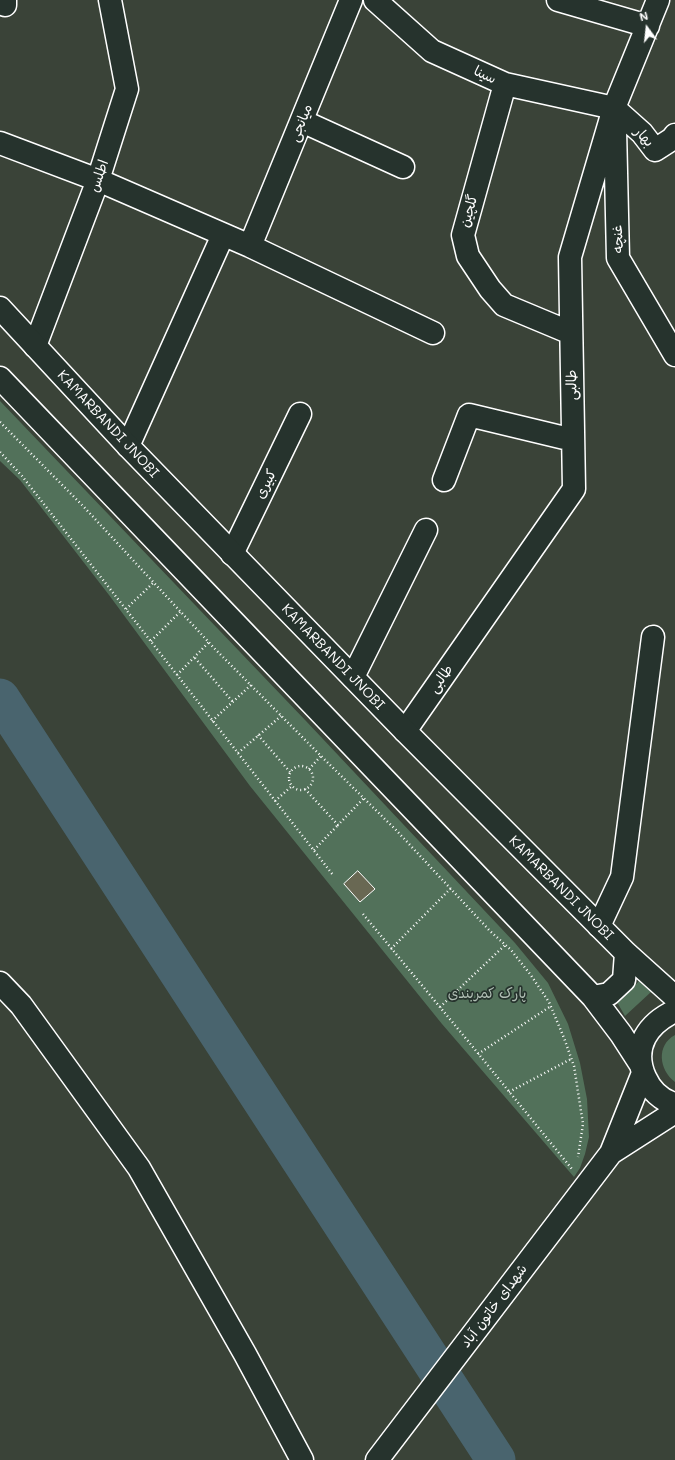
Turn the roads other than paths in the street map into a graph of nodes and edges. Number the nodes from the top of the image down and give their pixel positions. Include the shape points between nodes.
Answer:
1 (110, 0) edge
2 (351, 0) edge
3 (375, 0) edge
4 (558, 0) edge
5 (658, 0) edge
6 (648, 26) junction
7 (505, 84) junction
8 (614, 108) junction
9 (302, 122) junction
10 (675, 135) edge
11 (0, 143) edge
12 (403, 167) dead end
13 (98, 180) junction
14 (223, 235) junction
15 (250, 246) junction
16 (0, 308) edge
17 (433, 333) dead end
18 (571, 333) junction
19 (35, 346) junction
20 (675, 354) edge
21 (0, 378) edge
22 (300, 414) dead end
23 (573, 440) junction
24 (128, 446) junction
25 (444, 480) dead end
26 (426, 530) dead end
27 (232, 554) junction
28 (653, 637) dead end
29 (353, 677) junction
30 (405, 731) junction
31 (599, 926) junction
32 (626, 953) junction
33 (0, 983) edge
34 (593, 997) junction
35 (675, 997) edge
36 (675, 1011) edge
37 (642, 1069) junction
38 (675, 1104) edge
39 (675, 1112) edge
40 (611, 1152) junction
41 (302, 1460) edge
42 (377, 1460) edge

1 - 13 street, اطلس via 127,89
2 - 9 street, میانجی
3 - 7 street, سینا via 432,51
4 - 6 street
5 - 6 street, طالبی
6 - 8 street, طالبی
7 - 8 street, سینا
7 - 18 street, گلچین via 463,235 468,256 490,289 504,304
8 - 10 street, بهار via 642,133 655,150
8 - 18 street, طالبی via 570,257
8 - 20 street, غنچه via 618,258
9 - 12 street
9 - 15 street, میانجی
11 - 13 street
13 - 14 street
13 - 19 street, اطلس
14 - 15 street
14 - 24 street
15 - 17 street
16 - 19 street, KAMARBANDI JNOBI
18 - 23 street, طالبی
19 - 24 street, KAMARBANDI JNOBI
21 - 34 street
22 - 27 street, کبیری
23 - 25 street via 469,415
23 - 30 street, طالبی via 574,489
24 - 27 street, KAMARBANDI JNOBI
26 - 29 street
27 - 29 street, KAMARBANDI JNOBI
28 - 31 street via 622,877
29 - 30 street, KAMARBANDI JNOBI
30 - 31 street, KAMARBANDI JNOBI
31 - 32 street, KAMARBANDI JNOBI
32 - 34 street via 624,980 610,994
32 - 35 street, KAMARBANDI JNOBI
33 - 41 street via 21,1005 139,1168
34 - 37 street via 621,1034
36 - 37 street, شهدای خاتون آباد via 663,1017 645,1037 641,1051
37 - 38 street via 649,1085 658,1095
37 - 40 street, شهدای خاتون آباد
39 - 40 street, شهدای خاتون آباد
40 - 42 street, شهدای خاتون آباد

